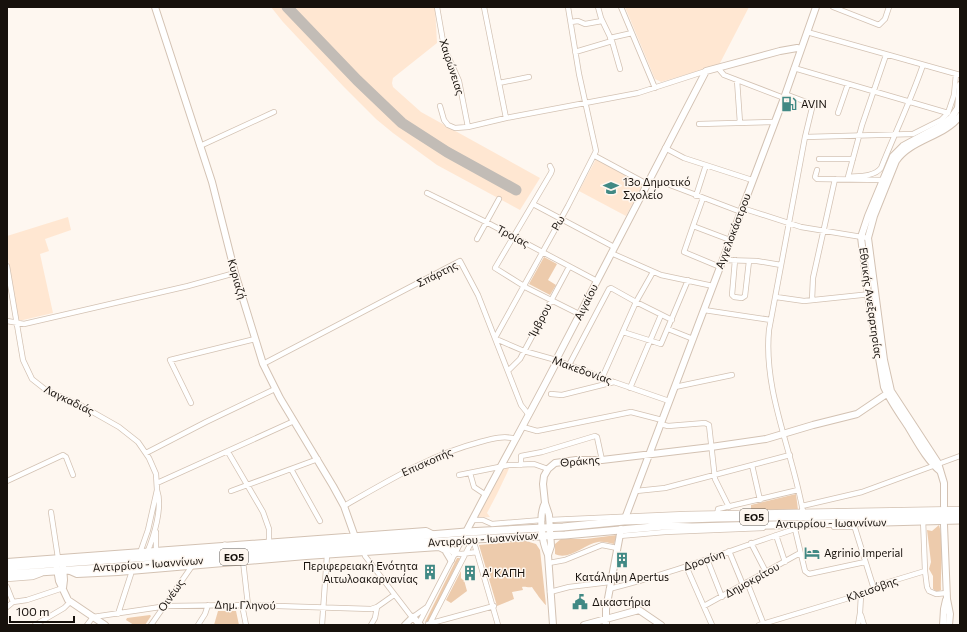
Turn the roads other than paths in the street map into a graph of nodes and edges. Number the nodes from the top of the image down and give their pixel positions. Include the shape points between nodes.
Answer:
1 (155, 7) edge
2 (437, 7) edge
3 (484, 7) edge
4 (568, 7) edge
5 (598, 7) edge
6 (621, 7) edge
7 (816, 7) edge
8 (833, 7) edge
9 (889, 7) edge
10 (602, 21) junction
11 (571, 22) junction
12 (807, 32) junction
13 (632, 33) junction
14 (611, 39) junction
15 (801, 49) junction
16 (575, 52) junction
17 (886, 55) junction
18 (923, 65) junction
19 (718, 68) junction
20 (794, 68) junction
21 (620, 69) dead end
22 (706, 71) junction
23 (958, 75) edge
24 (529, 77) dead end
25 (737, 80) junction
26 (499, 83) junction
27 (848, 84) junction
28 (960, 85) edge
29 (655, 88) junction
30 (874, 91) junction
31 (784, 96) junction
32 (910, 101) junction
33 (585, 103) junction
34 (440, 106) dead end
35 (274, 112) dead end
36 (838, 113) dead end
37 (948, 113) junction
38 (960, 116) edge
39 (506, 118) junction
40 (775, 122) junction
41 (740, 123) junction
42 (699, 124) dead end
43 (468, 127) junction
44 (894, 135) junction
45 (859, 136) junction
46 (805, 137) junction
47 (200, 146) junction
48 (665, 148) junction
49 (595, 156) junction
50 (819, 159) dead end
51 (853, 159) junction
52 (706, 165) junction
53 (550, 166) dead end
54 (817, 170) dead end
55 (835, 179) junction
56 (752, 180) junction
57 (885, 180) junction
58 (647, 184) junction
59 (670, 185) dead end
60 (427, 193) dead end
61 (696, 196) junction
62 (703, 198) junction
63 (499, 199) dead end
64 (533, 204) junction
65 (741, 210) junction
66 (560, 219) junction
67 (486, 222) junction
68 (789, 223) junction
69 (693, 226) junction
70 (823, 230) junction
71 (513, 236) junction
72 (861, 237) junction
73 (868, 238) junction
74 (478, 239) dead end
75 (730, 240) junction
76 (613, 250) junction
77 (542, 251) junction
78 (722, 260) junction
79 (735, 260) junction
80 (749, 261) junction
81 (781, 265) junction
82 (7, 266) edge
83 (569, 267) junction
84 (720, 267) junction
85 (653, 272) junction
86 (235, 273) junction
87 (688, 280) junction
88 (596, 281) junction
89 (523, 286) junction
90 (713, 286) junction
91 (872, 294) junction
92 (776, 296) junction
93 (551, 300) junction
94 (812, 300) junction
95 (636, 302) junction
96 (704, 310) junction
97 (579, 314) junction
98 (661, 314) junction
99 (672, 320) junction
100 (771, 320) junction
101 (7, 321) edge
102 (16, 322) junction
103 (668, 329) junction
104 (623, 332) junction
105 (495, 338) junction
106 (255, 339) junction
107 (693, 339) junction
108 (650, 341) junction
109 (524, 351) junction
110 (556, 360) junction
111 (263, 364) junction
112 (569, 365) junction
113 (508, 371) junction
114 (732, 375) dead end
115 (602, 378) junction
116 (614, 382) junction
117 (675, 387) junction
118 (630, 388) junction
119 (275, 389) junction
120 (889, 392) junction
121 (551, 394) dead end
122 (669, 401) junction
123 (191, 402) dead end
124 (529, 414) junction
125 (294, 421) junction
126 (661, 422) junction
127 (523, 427) junction
128 (784, 434) junction
129 (516, 439) junction
130 (711, 448) junction
131 (228, 452) junction
132 (146, 453) junction
133 (648, 455) junction
134 (790, 455) junction
135 (960, 456) edge
136 (318, 460) junction
137 (602, 460) junction
138 (936, 464) junction
139 (521, 465) junction
140 (752, 465) junction
141 (500, 466) junction
142 (291, 468) junction
143 (548, 469) junction
144 (470, 473) junction
145 (73, 475) dead end
146 (459, 475) dead end
147 (715, 475) junction
148 (7, 481) edge
149 (157, 483) junction
150 (248, 484) junction
151 (157, 490) junction
152 (798, 490) junction
153 (231, 491) dead end
154 (636, 491) junction
155 (486, 495) junction
156 (760, 500) junction
157 (545, 503) junction
158 (344, 506) junction
159 (802, 506) junction
160 (944, 506) dead end
161 (729, 507) junction
162 (960, 509) edge
163 (51, 512) dead end
164 (803, 512) junction
165 (960, 514) edge
166 (717, 516) junction
167 (624, 518) junction
168 (923, 518) junction
169 (472, 520) junction
170 (542, 520) junction
171 (549, 520) junction
172 (960, 520) edge
173 (320, 521) dead end
174 (156, 524) junction
175 (806, 525) junction
176 (854, 525) junction
177 (944, 525) dead end
178 (762, 528) junction
179 (796, 528) junction
180 (664, 529) junction
181 (466, 532) junction
182 (546, 532) junction
183 (620, 533) junction
184 (434, 535) junction
185 (776, 535) junction
186 (355, 537) junction
187 (330, 538) junction
188 (764, 538) junction
189 (473, 539) junction
190 (462, 540) junction
191 (438, 542) junction
192 (269, 543) junction
193 (752, 543) junction
194 (225, 546) junction
195 (319, 547) junction
196 (193, 548) junction
197 (617, 548) junction
198 (236, 551) junction
199 (729, 551) junction
200 (144, 552) junction
201 (156, 552) junction
202 (364, 552) junction
203 (477, 552) junction
204 (800, 553) junction
205 (265, 554) junction
206 (464, 554) junction
207 (185, 555) junction
208 (328, 555) junction
209 (306, 556) junction
210 (453, 557) junction
211 (275, 559) junction
212 (707, 559) junction
213 (243, 561) junction
214 (7, 562) edge
215 (785, 562) junction
216 (865, 562) junction
217 (549, 563) junction
218 (61, 566) junction
219 (192, 566) junction
220 (686, 566) junction
221 (7, 567) edge
222 (925, 571) junction
223 (46, 572) junction
224 (766, 572) junction
225 (7, 574) edge
226 (131, 574) dead end
227 (7, 579) edge
228 (610, 582) junction
229 (745, 583) junction
230 (7, 587) edge
231 (63, 588) junction
232 (874, 588) junction
233 (609, 589) junction
234 (550, 592) junction
235 (394, 595) junction
236 (861, 595) junction
237 (947, 596) junction
238 (722, 597) junction
239 (13, 602) junction
240 (70, 602) junction
241 (208, 605) junction
242 (242, 605) junction
243 (248, 605) junction
244 (164, 606) junction
245 (494, 606) junction
246 (704, 606) junction
247 (7, 607) edge
248 (324, 607) junction
249 (377, 607) junction
250 (427, 607) junction
251 (860, 613) junction
252 (118, 614) junction
253 (93, 617) junction
254 (413, 618) junction
255 (604, 623) edge
256 (419, 624) edge
257 (35, 625) edge
258 (87, 625) edge
259 (105, 625) edge
260 (151, 625) edge
261 (198, 625) edge
262 (246, 625) edge
263 (322, 625) edge
264 (371, 625) edge
265 (405, 625) edge
266 (428, 625) edge
267 (498, 625) edge
268 (552, 625) edge
269 (584, 625) edge
270 (654, 625) edge
271 (661, 625) edge
272 (712, 625) edge
273 (762, 625) edge
274 (858, 625) edge
275 (864, 625) edge
276 (943, 625) edge
277 (949, 625) edge

1 - 47 street, Κυριαζή
2 - 43 street, Χαιρώνειας via 444,47 459,82
3 - 26 street
4 - 11 street
5 - 10 street
6 - 13 street
7 - 12 street, Αγγελοκάστρου
8 - 9 street via 878,24 885,20
10 - 11 street via 585,24
10 - 14 street
11 - 16 street
12 - 15 street, Αγγελοκάστρου
12 - 17 street
13 - 14 street
13 - 29 street
14 - 16 street
14 - 21 street
15 - 19 street via 780,51
15 - 20 street, Αγγελοκάστρου
16 - 33 street
17 - 18 street
17 - 30 street
18 - 23 street
18 - 32 street
19 - 22 street
19 - 25 street via 724,75
20 - 27 street
20 - 31 street, Αγγελοκάστρου
22 - 29 street
22 - 48 street, Αιγαίου
23 - 37 street
24 - 26 street
25 - 31 street
25 - 41 street
26 - 39 street
27 - 30 street
27 - 36 street
28 - 57 street, Εθνικής Ανεξαρτησίας via 955,114 945,123 898,149
29 - 33 street via 628,96
30 - 32 street
30 - 45 street
31 - 40 street, Αγγελοκάστρου
31 - 46 street via 812,105
32 - 37 street
32 - 44 street
33 - 39 street
33 - 49 street via 596,146
34 - 43 street via 444,120 450,126
35 - 47 street
37 - 44 street via 941,120 913,134
38 - 57 street, Εθνικής Ανεξαρτησίας via 950,126 903,153
39 - 43 street
40 - 41 street
40 - 56 street, Αγγελοκάστρου
41 - 42 street
44 - 45 street
44 - 51 street via 877,172 848,176
45 - 46 street
45 - 51 street
46 - 68 street
47 - 86 street, Κυριαζή via 218,203
48 - 52 street
48 - 58 street, Αιγαίου
49 - 58 street
49 - 66 street, Ρω
50 - 51 street
52 - 56 street
52 - 61 street
53 - 64 street via 551,173
54 - 55 street via 816,179
55 - 57 street
55 - 70 street
56 - 65 street, Αγγελοκάστρου
57 - 72 street, Εθνικής Ανεξαρτησίας
57 - 73 street, Εθνικής Ανεξαρτησίας
58 - 76 street, Αιγαίου
59 - 61 street
60 - 67 street, Τροίας
61 - 62 street
62 - 65 street
62 - 69 street
63 - 67 street
64 - 66 street
64 - 71 street
65 - 68 street
65 - 75 street, Αγγελοκάστρου
66 - 76 street
66 - 77 street, Ρω
67 - 71 street, Τροίας
67 - 74 street
68 - 70 street
68 - 81 street
69 - 75 street
69 - 84 street via 684,252
70 - 72 street
70 - 94 street via 813,278
71 - 77 street, Τροίας
71 - 89 street via 495,269
72 - 73 street
72 - 91 street, Εθνικής Ανεξαρτησίας
73 - 91 street, Εθνικής Ανεξαρτησίας
75 - 78 street, Αγγελοκάστρου
76 - 85 street
76 - 88 street, Αιγαίου
77 - 83 street, Τροίας
77 - 89 street, Ρω
78 - 79 street
78 - 84 street, Αγγελοκάστρου
79 - 80 street
79 - 80 street via 732,295 742,298
80 - 81 street
81 - 92 street
82 - 102 street, Λαγκαδιάς
83 - 88 street, Τροίας
83 - 93 street, Ίμβρου
84 - 90 street, Αγγελοκάστρου
85 - 87 street
85 - 95 street
86 - 102 street via 65,315 24,324
86 - 106 street, Κυριαζή
87 - 90 street
87 - 99 street
88 - 97 street, Αιγαίου
89 - 93 street
89 - 105 street, Ρω
90 - 96 street, Αγγελοκάστρου
91 - 94 street
91 - 120 street, Εθνικής Ανεξαρτησίας via 882,380
92 - 94 street via 798,301
92 - 100 street
93 - 97 street
93 - 109 street, Ίμβρου
95 - 98 street
95 - 104 street
95 - 112 street via 612,288 609,289
96 - 100 street
96 - 107 street, Αγγελοκάστρου
97 - 110 street, Αιγαίου
98 - 99 street
98 - 108 street
99 - 103 street
100 - 128 street via 770,364 777,412
101 - 102 street
102 - 132 street, Λαγκαδιάς via 25,366 36,383 119,426 138,442
103 - 107 street
103 - 108 street via 661,344
104 - 108 street
104 - 115 street
105 - 109 street, Μακεδονίας
105 - 111 street, Σπάρτης via 478,295 462,262 459,261
105 - 113 street, Σπάρτης
106 - 111 street, Κυριαζή
106 - 123 street via 170,360
107 - 117 street, Αγγελοκάστρου
108 - 118 street
109 - 110 street, Μακεδονίας
109 - 113 street, Ίμβρου via 518,362
110 - 112 street, Μακεδονίας
110 - 124 street, Αιγαίου
111 - 119 street, Κυριαζή
112 - 115 street, Μακεδονίας
113 - 124 street, Σπάρτης via 521,405
114 - 117 street
115 - 116 street, Μακεδονίας
116 - 118 street, Μακεδονίας
116 - 121 street via 562,395
117 - 122 street, Αγγελοκάστρου
118 - 122 street, Μακεδονίας
119 - 125 street, Κυριαζή
119 - 132 street
120 - 128 street, Θράκης via 857,414
120 - 138 street, Εθνικής Ανεξαρτησίας
122 - 126 street, Αγγελοκάστρου
124 - 127 street, Αιγαίου
125 - 131 street
125 - 136 street, Κυριαζή
126 - 127 street via 631,412 537,431
126 - 130 street via 668,426 707,424 710,427
126 - 133 street, Αγγελοκάστρου
127 - 129 street, Αιγαίου
128 - 130 street, Θράκης
128 - 134 street
129 - 141 street, Αιγαίου
129 - 158 street, Επισκοπής via 497,438 434,457
130 - 133 street, Θράκης
130 - 147 street
131 - 149 street
131 - 150 street
132 - 149 street, Λαγκαδιάς via 156,474
133 - 137 street, Θράκης
133 - 154 street, Αγγελοκάστρου
134 - 140 street
134 - 152 street
135 - 138 street
136 - 142 street
136 - 158 street, Κυριαζή
137 - 139 street via 595,436 521,456
137 - 143 street, Θράκης via 563,461
138 - 159 street via 862,492
138 - 160 street, Εθνικής Ανεξαρτησίας via 944,483
139 - 141 street
139 - 143 street via 534,464
140 - 147 street
140 - 156 street
141 - 144 street
141 - 155 street, Αιγαίου
142 - 150 street
142 - 173 street
143 - 157 street, Θράκης via 544,476
144 - 146 street
144 - 155 street via 474,487
145 - 148 street via 66,457 61,455
147 - 154 street via 665,488
147 - 161 street
149 - 151 street, Λαγκαδιάς
150 - 153 street
150 - 192 street via 266,517
151 - 174 street, Λαγκαδιάς via 160,501
151 - 200 street, Λαγκαδιάς
152 - 156 street
152 - 159 street
154 - 167 street, Αγγελοκάστρου
155 - 169 street, Αιγαίου
156 - 161 street
157 - 170 street
157 - 171 street
158 - 186 street, Κυριαζή
159 - 164 street
161 - 166 street via 718,510
162 - 164 street
163 - 218 street
164 - 166 street
165 - 168 main road, Αντιρρίου - Ιωαννίνων / ΕΟ5
166 - 167 main road, Αντιρρίου - Ιωαννίνων / ΕΟ5
166 - 168 main road, Αντιρρίου - Ιωαννίνων / ΕΟ5
167 - 171 street
167 - 182 main road, Αντιρρίου - Ιωαννίνων / ΕΟ5
168 - 172 main road, Αντιρρίου - Ιωαννίνων / ΕΟ5
168 - 176 main road, Αντιρρίου - Ιωαννίνων / ΕΟ5
168 - 222 street
169 - 170 street via 483,520 492,524
169 - 181 street, Αιγαίου
170 - 182 street
171 - 182 street
174 - 200 street, Λαγκαδιάς
174 - 201 street, Λαγκαδιάς
175 - 176 main road, Αντιρρίου - Ιωαννίνων / ΕΟ5
175 - 179 street
175 - 180 main road, Αντιρρίου - Ιωαννίνων / ΕΟ5
176 - 216 street
177 - 237 street
178 - 179 street
178 - 180 street
178 - 188 street
179 - 185 street, Δροσίνη
179 - 204 street
180 - 183 main road, Αντιρρίου - Ιωαννίνων / ΕΟ5
181 - 182 main road, Αντιρρίου - Ιωαννίνων / ΕΟ5
181 - 184 main road, Αντιρρίου - Ιωαννίνων / ΕΟ5
182 - 183 main road, Αντιρρίου - Ιωαννίνων / ΕΟ5
182 - 189 main road, Αντιρρίου - Ιωαννίνων / ΕΟ5
182 - 217 street via 551,548 548,555
183 - 197 street
184 - 186 street via 426,531
184 - 195 main road, Αντιρρίου - Ιωαννίνων / ΕΟ5
185 - 188 street, Δροσίνη
185 - 215 street
186 - 187 street
187 - 192 street
187 - 195 main road
188 - 193 street, Δροσίνη
189 - 190 main road, Αντιρρίου - Ιωαννίνων / ΕΟ5
189 - 203 street
189 - 206 street
190 - 191 main road, Αντιρρίου - Ιωαννίνων / ΕΟ5
190 - 210 street
191 - 195 main road, Αντιρρίου - Ιωαννίνων / ΕΟ5
191 - 210 main road via 447,545
192 - 194 street
193 - 199 street, Δροσίνη
193 - 224 street
194 - 196 street
194 - 198 main road
195 - 198 main road, Αντιρρίου - Ιωαννίνων / ΕΟ5
195 - 205 main road, Αντιρρίου - Ιωαννίνων / ΕΟ5
195 - 209 main road
196 - 201 street
196 - 207 main road
197 - 217 street via 602,545 565,560
197 - 228 street
198 - 207 main road, Αντιρρίου - Ιωαννίνων / ΕΟ5
199 - 212 street, Δροσίνη
199 - 229 street
200 - 201 street
200 - 218 street
202 - 208 street
202 - 210 street via 440,547
202 - 235 street via 364,556
203 - 206 street
203 - 245 street
204 - 215 street, Δημοκρίτου
204 - 216 street via 805,571 809,574
205 - 211 main road
205 - 218 main road, Αντιρρίου - Ιωαννίνων / ΕΟ5 via 140,566
206 - 210 street
206 - 266 street
207 - 218 main road, Αντιρρίου - Ιωαννίνων / ΕΟ5
208 - 209 street
208 - 248 street
209 - 211 street
210 - 250 street
211 - 213 street
212 - 220 street, Δροσίνη
212 - 238 street
213 - 219 street
213 - 243 street
214 - 218 street
215 - 224 street, Δημοκρίτου
216 - 232 street
217 - 234 street
218 - 219 street via 77,574
218 - 221 main road, Αντιρρίου - Ιωαννίνων / ΕΟ5
218 - 223 main road, Αντιρρίου - Ιωαννίνων / ΕΟ5
218 - 231 street via 59,581
219 - 244 street, Οινέως
220 - 233 street, Δροσίνη
220 - 246 street
222 - 232 street, Κλεισόβης
222 - 237 street via 929,591
223 - 225 main road, Αντιρρίου - Ιωαννίνων / ΕΟ5
223 - 227 street via 33,577
224 - 229 street, Δημοκρίτου
226 - 252 street
228 - 233 street
228 - 234 street
229 - 238 street, Δημοκρίτου
229 - 273 street
230 - 239 street
231 - 239 street
231 - 240 street
232 - 236 street, Κλεισόβης
233 - 255 street
234 - 268 street
235 - 249 street
235 - 254 street
236 - 251 street
236 - 273 street, Κλεισόβης
237 - 276 street
237 - 277 street
238 - 246 street, Δημοκρίτου
239 - 247 street
240 - 253 street
240 - 257 street
241 - 242 street, Δημ. Γληνού
241 - 244 street, Δημ. Γληνού
241 - 261 street
242 - 243 street, Δημ. Γληνού
242 - 262 street
243 - 248 street, Δημ. Γληνού
244 - 252 street, Δημ. Γληνού
244 - 260 street, Οινέως
245 - 266 street
245 - 267 street
246 - 272 street
248 - 249 street, Δημ. Γληνού
248 - 263 street
249 - 264 street
250 - 254 street
250 - 256 street
251 - 274 street
251 - 275 street
252 - 253 street, Δημ. Γληνού
253 - 258 street
253 - 259 street
254 - 256 street
254 - 265 street
255 - 269 street
255 - 270 street via 638,615
255 - 271 street via 639,610

